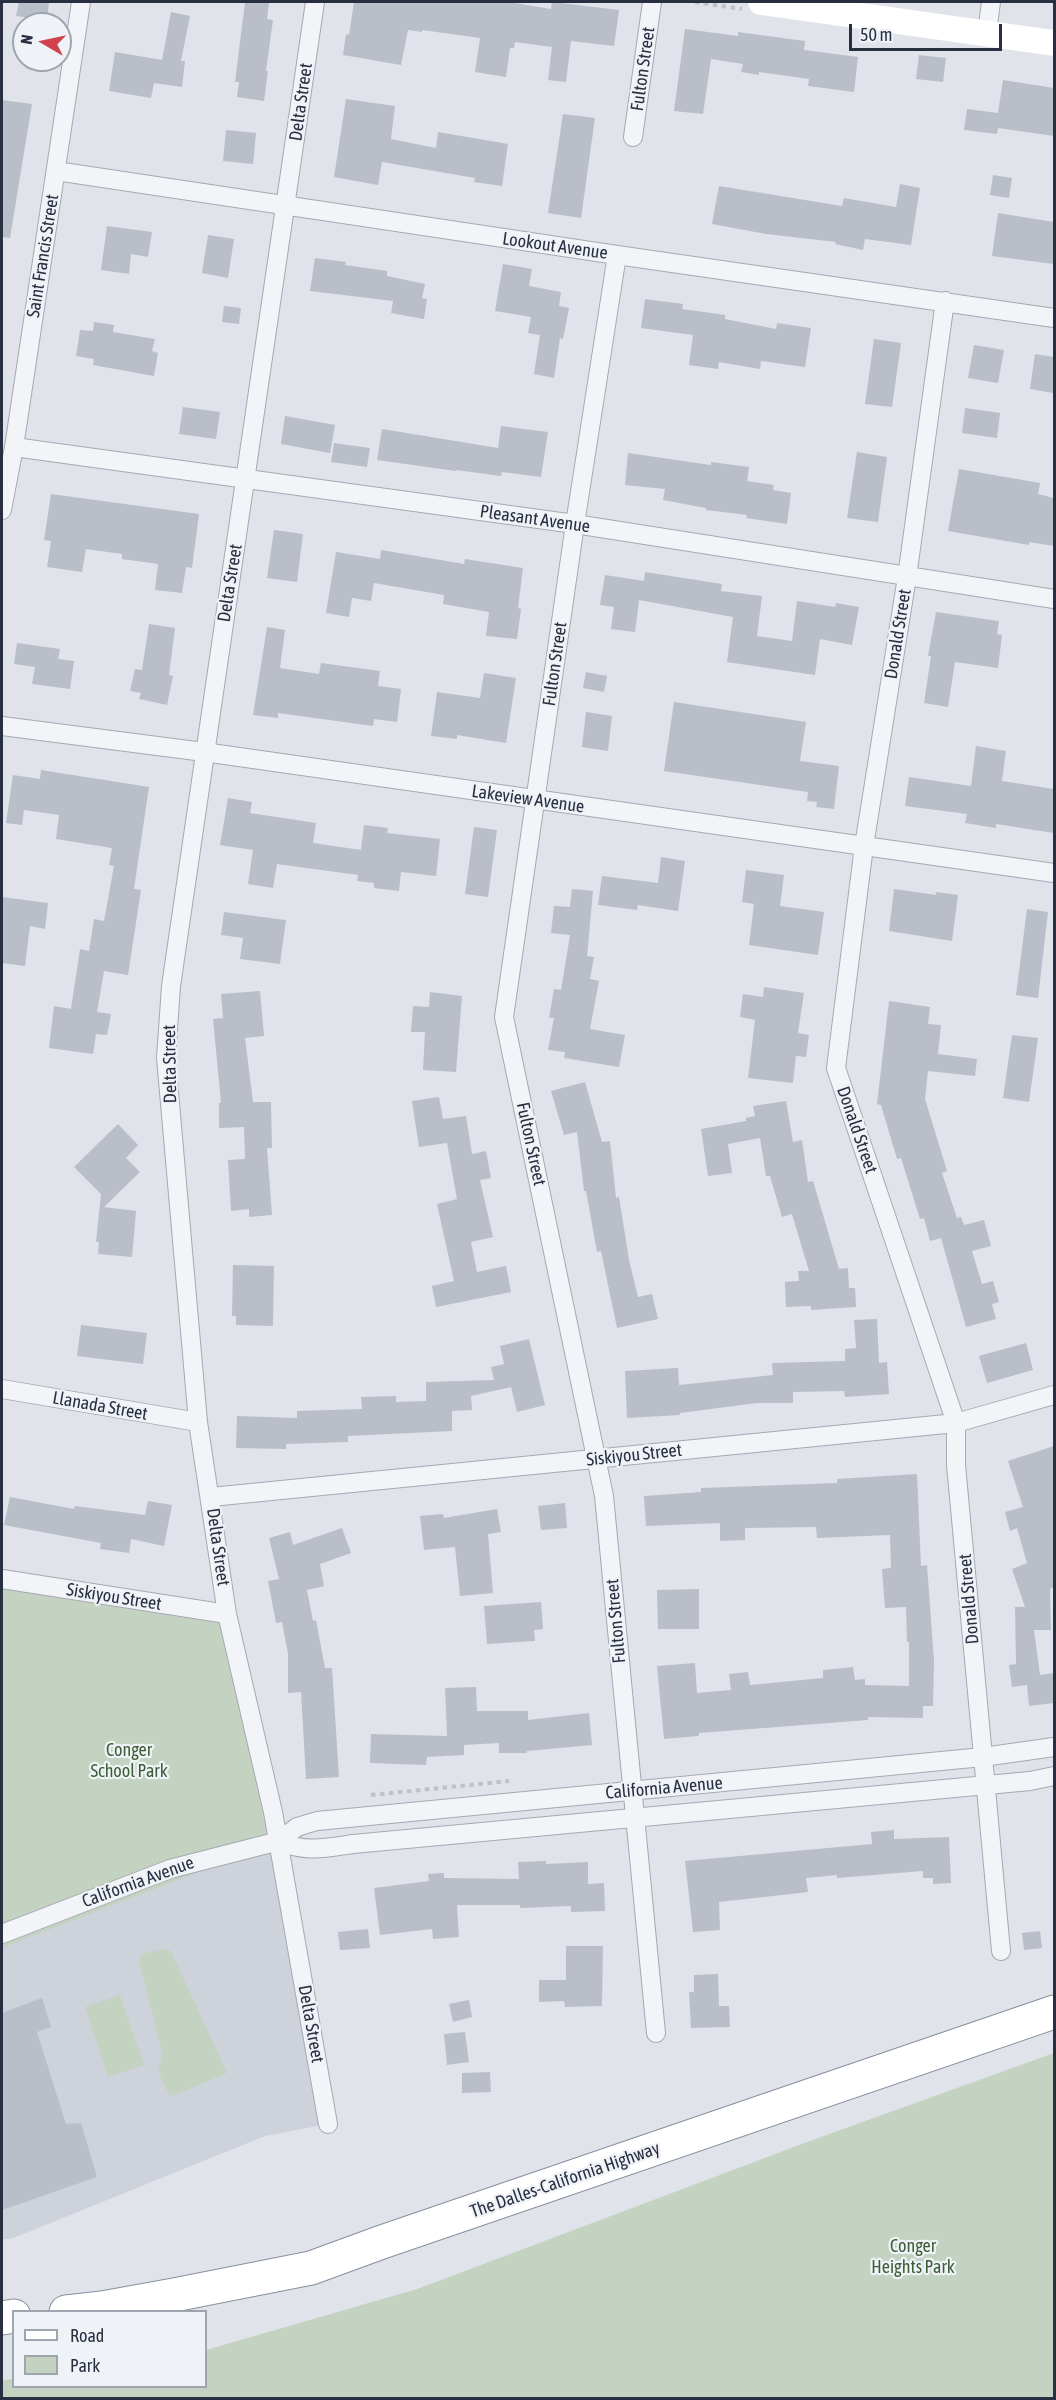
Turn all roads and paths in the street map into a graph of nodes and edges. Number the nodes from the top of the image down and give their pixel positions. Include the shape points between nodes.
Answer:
1 (81, 2) edge
2 (315, 2) edge
3 (652, 2) edge
4 (761, 2) edge
5 (991, 2) edge
6 (987, 33) junction
7 (1054, 43) edge
8 (633, 137) dead end
9 (56, 171) junction
10 (286, 206) junction
11 (617, 255) junction
12 (945, 301) junction
13 (1054, 318) edge
14 (14, 447) junction
15 (245, 478) junction
16 (2, 510) edge
17 (575, 524) junction
18 (907, 577) junction
19 (1054, 599) edge
20 (2, 726) edge
21 (204, 752) junction
22 (537, 800) junction
23 (864, 846) junction
24 (1054, 873) edge
25 (2, 1389) edge
26 (1054, 1395) edge
27 (198, 1422) junction
28 (956, 1423) junction
29 (597, 1458) junction
30 (211, 1497) junction
31 (2, 1579) edge
32 (226, 1614) junction
33 (1054, 1747) edge
34 (983, 1757) junction
35 (1054, 1776) edge
36 (986, 1785) junction
37 (632, 1791) junction
38 (635, 1818) junction
39 (279, 1841) junction
40 (2, 1934) edge
41 (1001, 1951) dead end
42 (1054, 2012) edge
43 (656, 2033) dead end
44 (328, 2124) dead end
45 (84, 2310) edge

1 - 9 street, Saint Francis Street
2 - 10 street, Delta Street
3 - 8 street, Fulton Street
4 - 6 main road
5 - 6 street
6 - 7 main road
9 - 10 street, Lookout Avenue
9 - 14 street, Saint Francis Street
10 - 11 street, Lookout Avenue
10 - 15 street, Delta Street
11 - 12 street, Lookout Avenue
11 - 17 street, Fulton Street
12 - 13 street, Lookout Avenue
12 - 18 street, Donald Street
14 - 15 street, Pleasant Avenue
14 - 16 street, Saint Francis Street
15 - 17 street, Pleasant Avenue
15 - 21 street, Delta Street
17 - 18 street, Pleasant Avenue
17 - 22 street, Fulton Street
18 - 19 street, Pleasant Avenue
18 - 23 street, Donald Street
20 - 21 street, Lakeview Avenue
21 - 22 street, Lakeview Avenue
21 - 27 street, Delta Street via 171,986 166,1058
22 - 23 street, Lakeview Avenue
22 - 29 street, Fulton Street via 504,1017
23 - 24 street, Lakeview Avenue
23 - 28 street, Donald Street via 836,1068
25 - 27 street, Llanada Street
26 - 28 street, Siskiyou Street
27 - 30 street, Delta Street
28 - 29 street, Siskiyou Street
28 - 34 street, Donald Street via 956,1466
29 - 30 street, Siskiyou Street
29 - 37 street, Fulton Street
30 - 32 street, Delta Street
31 - 32 street, Siskiyou Street
32 - 39 street, Delta Street
33 - 34 street, California Avenue
34 - 36 street, Donald Street
34 - 37 street, California Avenue
35 - 36 street, California Avenue
36 - 38 street, California Avenue
36 - 41 street, Donald Street
37 - 38 street, Fulton Street
37 - 39 street, California Avenue via 317,1821 297,1827
38 - 39 street, California Avenue via 321,1849 292,1847
38 - 43 street, Fulton Street
39 - 40 street, California Avenue via 170,1869
39 - 44 street, Delta Street
42 - 45 highway, The Dalles-California Highway via 311,2268

